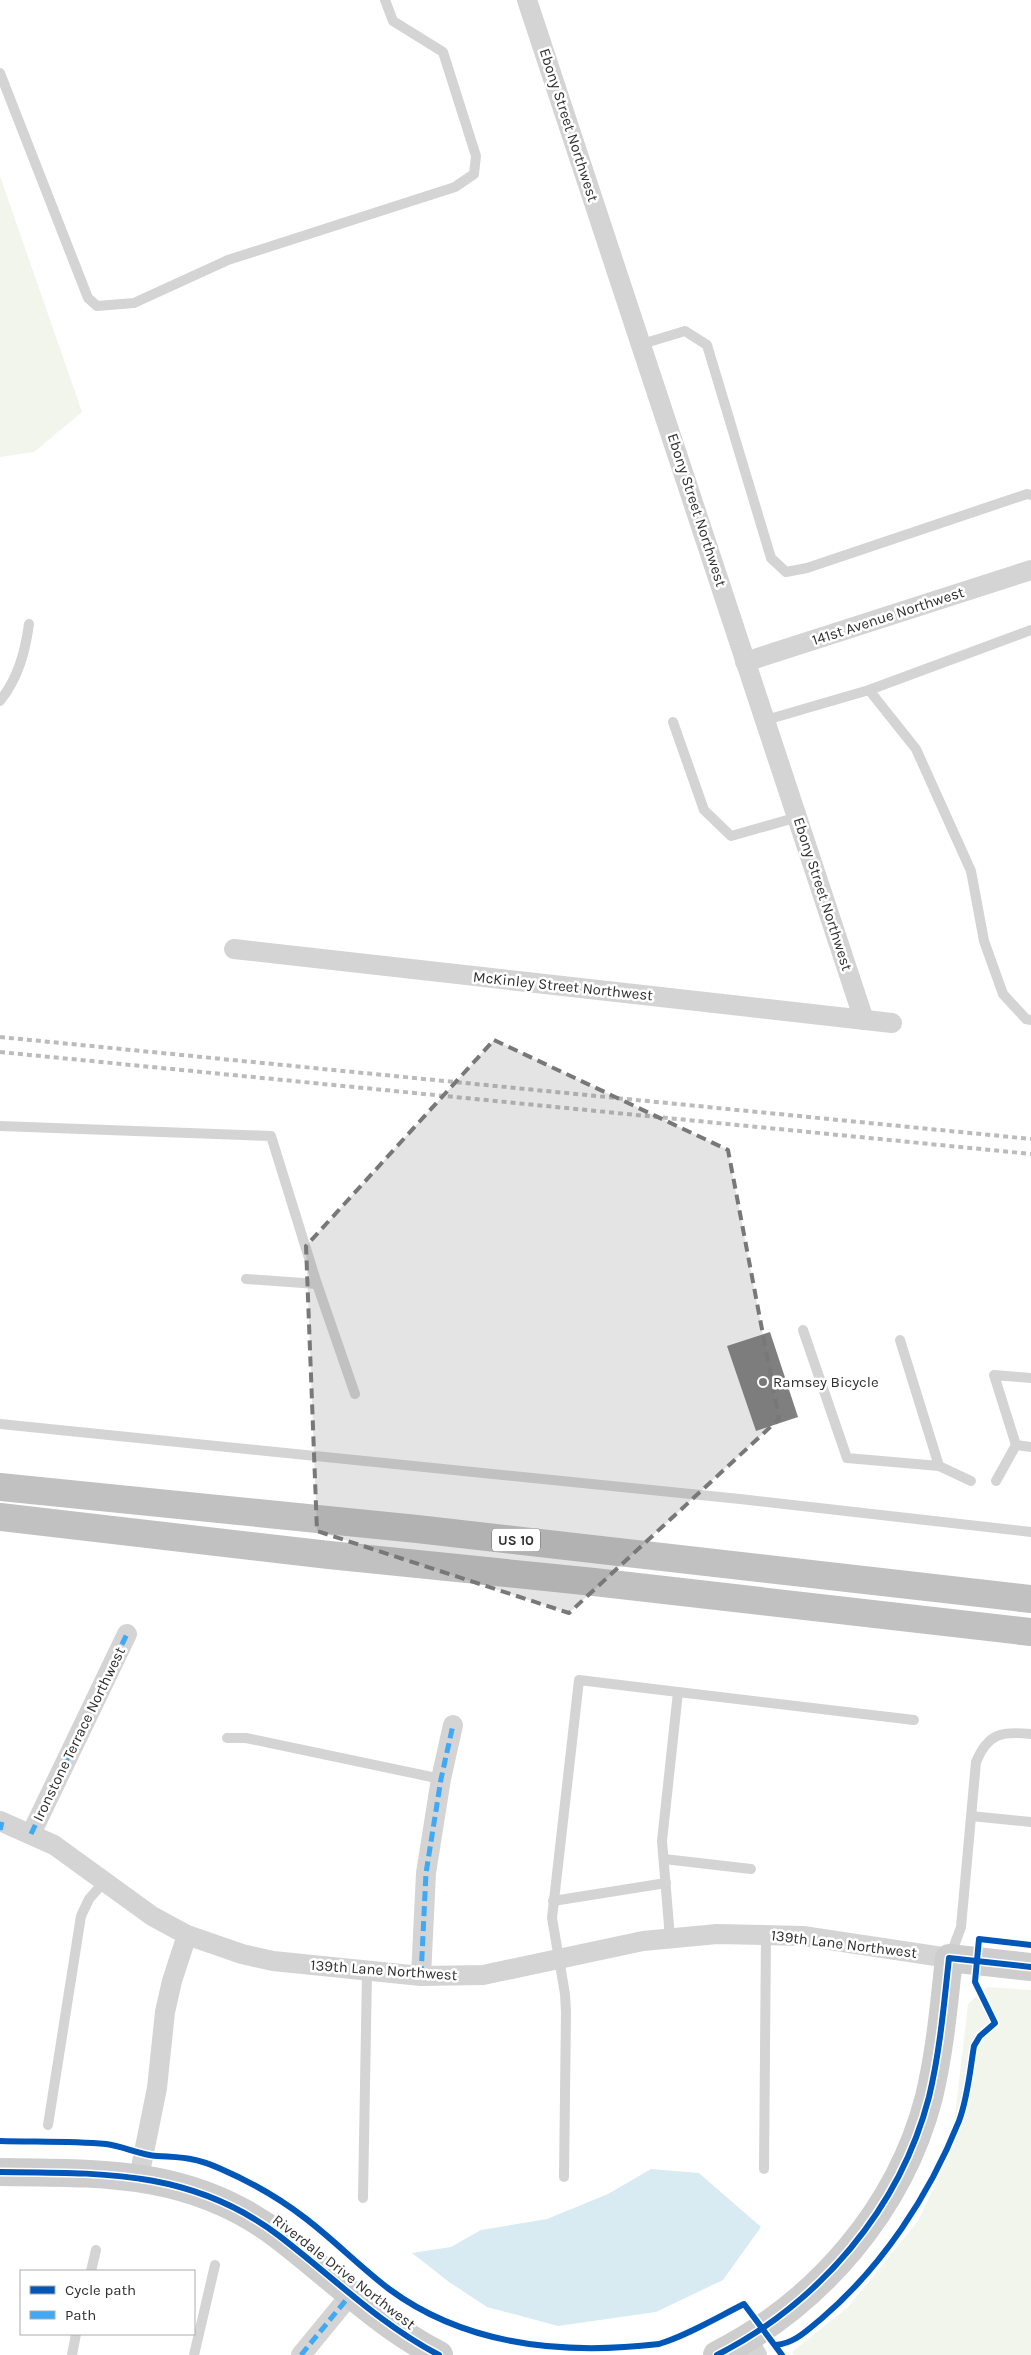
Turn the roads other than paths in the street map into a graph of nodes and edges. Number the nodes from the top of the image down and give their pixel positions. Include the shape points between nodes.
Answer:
1 (386, 0) edge
2 (527, 0) edge
3 (0, 73) edge
4 (642, 344) junction
5 (1031, 495) edge
6 (1031, 570) edge
7 (29, 624) dead end
8 (1031, 630) edge
9 (745, 662) junction
10 (869, 690) junction
11 (0, 700) edge
12 (766, 720) junction
13 (673, 722) dead end
14 (798, 817) junction
15 (234, 949) dead end
16 (864, 1020) junction
17 (1031, 1020) edge
18 (892, 1023) dead end
19 (0, 1126) edge
20 (246, 1279) dead end
21 (317, 1284) junction
22 (803, 1330) dead end
23 (900, 1340) dead end
24 (1031, 1378) edge
25 (355, 1394) dead end
26 (0, 1424) edge
27 (1016, 1445) junction
28 (1031, 1447) edge
29 (939, 1466) junction
30 (971, 1481) dead end
31 (996, 1481) dead end
32 (0, 1487) edge
33 (0, 1517) edge
34 (1031, 1532) edge
35 (1031, 1599) edge
36 (1031, 1632) edge
37 (127, 1634) dead end
38 (678, 1692) junction
39 (914, 1720) dead end
40 (453, 1725) dead end
41 (1031, 1734) edge
42 (227, 1738) dead end
43 (441, 1779) junction
44 (971, 1816) junction
45 (1031, 1822) edge
46 (1, 1825) edge
47 (31, 1834) junction
48 (664, 1859) junction
49 (751, 1869) dead end
50 (104, 1882) junction
51 (666, 1884) junction
52 (553, 1901) junction
53 (766, 1934) junction
54 (187, 1935) junction
55 (670, 1938) junction
56 (950, 1958) junction
57 (559, 1959) junction
58 (1031, 1967) edge
59 (367, 1972) junction
60 (421, 1976) junction
61 (48, 2125) dead end
62 (764, 2169) dead end
63 (0, 2172) edge
64 (138, 2177) junction
65 (564, 2177) dead end
66 (363, 2198) dead end
67 (96, 2250) dead end
68 (215, 2265) dead end
69 (91, 2270) edge
70 (351, 2294) junction
71 (76, 2335) edge
72 (752, 2347) edge
73 (72, 2355) edge
74 (194, 2355) edge
75 (301, 2355) edge
76 (439, 2355) edge
77 (717, 2355) edge

1 - 3 lane via 393,21 443,52 476,156 474,174 455,188 228,260 134,303 97,306 88,298
2 - 4 street, Ebony Street Northwest
4 - 5 lane via 685,331 706,345 772,558 786,572
4 - 9 street, Ebony Street Northwest
6 - 9 street, 141st Avenue Northwest
7 - 11 lane via 25,653 11,687
8 - 10 lane
9 - 12 street, Ebony Street Northwest
10 - 12 lane
10 - 17 lane via 916,749 971,872 984,941 1003,994 1026,1019
12 - 14 street, Ebony Street Northwest
13 - 14 lane via 704,810 731,836
14 - 16 street, Ebony Street Northwest
15 - 16 street, McKinley Street Northwest
16 - 18 street, McKinley Street Northwest
19 - 21 lane via 271,1136
20 - 21 lane
21 - 25 lane
22 - 29 lane via 847,1458
23 - 29 lane
24 - 27 lane via 994,1375
26 - 34 lane via 740,1499
27 - 28 lane
27 - 31 lane
29 - 30 lane
32 - 35 highway, US 10 via 417,1529
33 - 36 highway, US 10
37 - 47 street, Ironstone Terrace Northwest
38 - 39 lane
38 - 48 lane via 662,1841
38 - 52 lane via 580,1680
40 - 43 street
41 - 44 lane via 1001,1734 991,1738 982,1748 976,1762
42 - 43 lane via 246,1738
43 - 60 street via 426,1873
44 - 45 lane
44 - 56 lane via 961,1927
46 - 47 street, 139th Lane Northwest
47 - 50 street, 139th Lane Northwest via 54,1845
48 - 49 lane
48 - 51 lane
50 - 54 street, 139th Lane Northwest via 152,1916
50 - 61 lane via 89,1899 81,1916
51 - 52 lane
51 - 55 lane
52 - 57 lane via 552,1918
53 - 55 street, 139th Lane Northwest
53 - 56 street, 139th Lane Northwest via 803,1936
53 - 62 lane
54 - 59 street, 139th Lane Northwest via 273,1961
54 - 64 street via 165,2012 158,2088
55 - 57 street, 139th Lane Northwest
56 - 58 street
56 - 72 street via 929,2097 893,2188 872,2221 832,2270
57 - 60 street, 139th Lane Northwest via 483,1975
57 - 65 lane via 566,2012
59 - 60 street, 139th Lane Northwest
59 - 66 lane
63 - 64 street, Riverdale Drive Northwest
64 - 70 street, Riverdale Drive Northwest via 188,2189 253,2218
67 - 69 lane
68 - 74 lane
70 - 75 street
70 - 76 street, Riverdale Drive Northwest via 396,2330
71 - 73 lane
72 - 77 street

